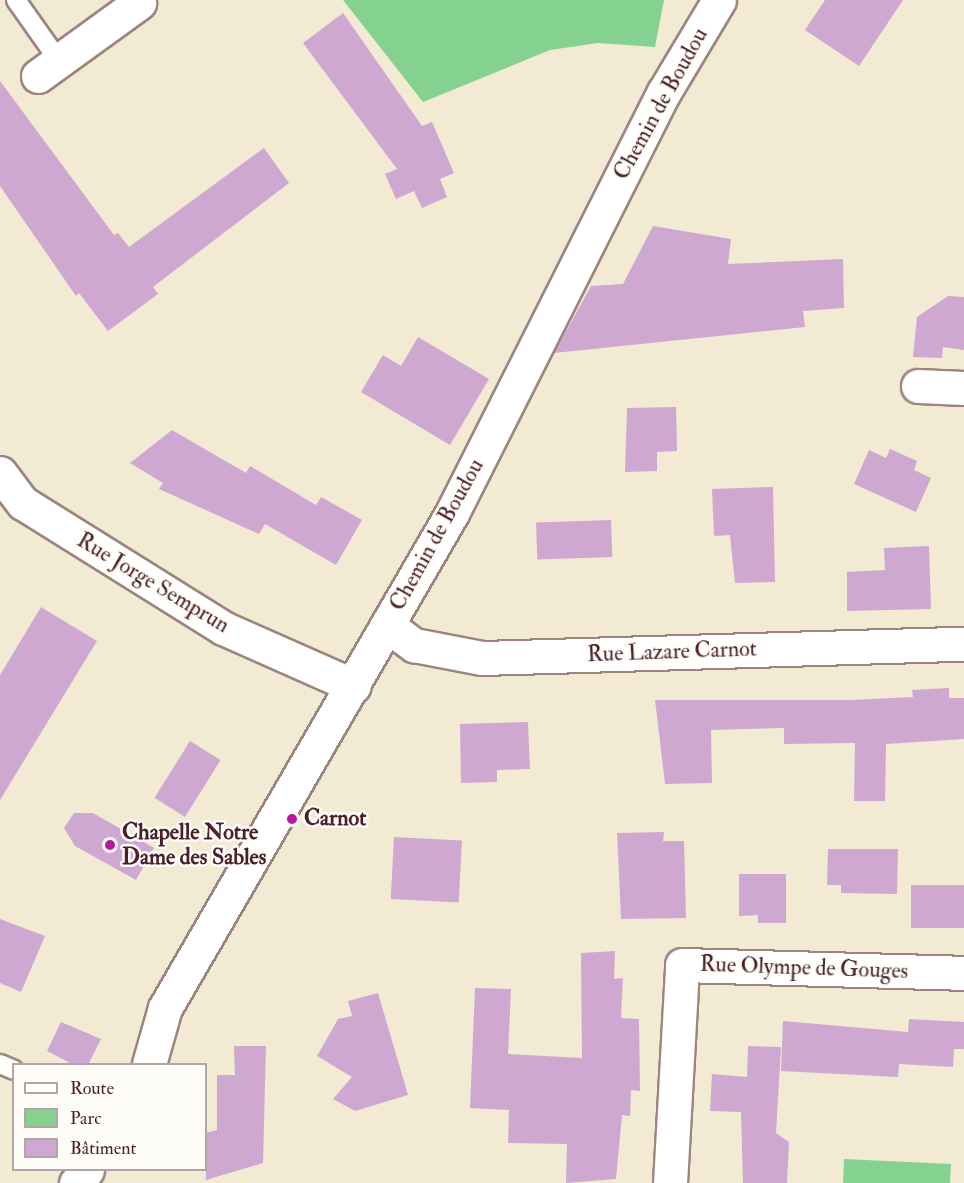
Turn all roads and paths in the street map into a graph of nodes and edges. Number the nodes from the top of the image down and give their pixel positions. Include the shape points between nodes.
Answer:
1 (16, 0) edge
2 (719, 0) edge
3 (139, 1) edge
4 (48, 69) joint
5 (918, 386) dead end
6 (964, 388) edge
7 (0, 473) edge
8 (387, 625) junction
9 (964, 644) edge
10 (354, 686) junction
11 (964, 973) edge
12 (149, 1063) edge
13 (86, 1171) edge
14 (76, 1183) edge
15 (670, 1183) edge

1 - 4 lane
2 - 8 street, Chemin de Boudou via 664,92 452,513
3 - 4 street
5 - 6 street
7 - 10 street, Rue Jorge Semprun via 23,503 223,628
8 - 9 street, Rue Lazare Carnot via 414,645 482,658
8 - 10 street, Chemin de Boudou
10 - 12 street, Chemin de Boudou via 165,1008
11 - 15 street, Rue Olympe de Gouges via 682,965
13 - 14 street

